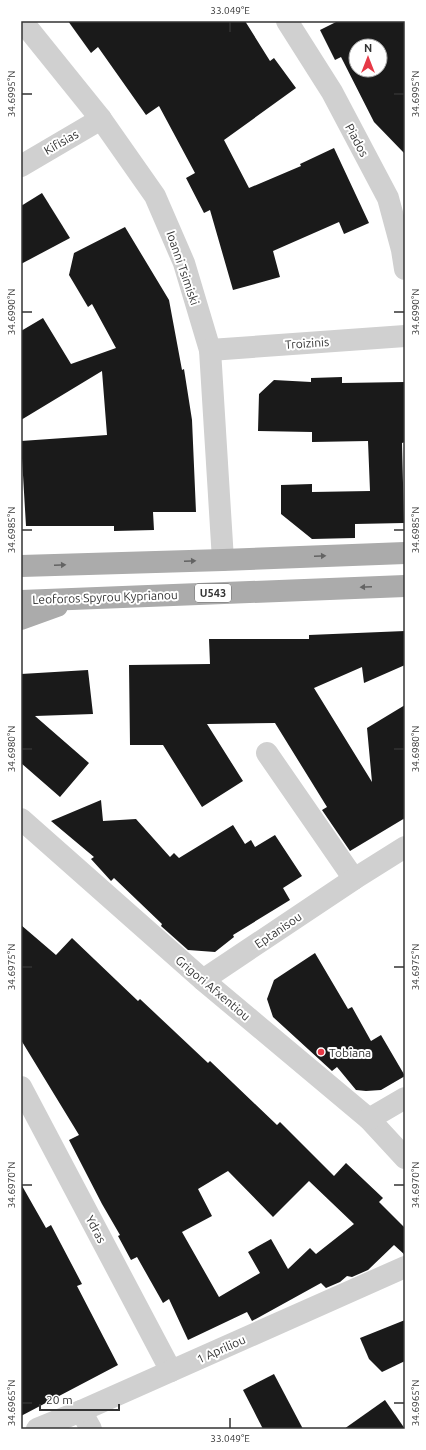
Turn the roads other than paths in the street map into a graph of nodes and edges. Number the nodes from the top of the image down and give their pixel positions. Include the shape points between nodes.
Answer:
1 (22, 21) edge
2 (287, 21) edge
3 (101, 119) junction
4 (21, 166) edge
5 (396, 195) edge
6 (405, 269) edge
7 (405, 336) edge
8 (210, 350) junction
9 (405, 552) edge
10 (223, 560) junction
11 (21, 566) edge
12 (405, 586) edge
13 (81, 598) junction
14 (21, 601) edge
15 (21, 619) edge
16 (267, 753) dead end
17 (21, 819) edge
18 (405, 847) edge
19 (354, 879) junction
20 (203, 980) junction
21 (21, 1087) edge
22 (405, 1098) edge
23 (369, 1119) junction
24 (405, 1158) edge
25 (405, 1267) edge
26 (171, 1371) junction
27 (86, 1420) edge
28 (37, 1429) edge

1 - 3 street, Ioanni Tsimiski
2 - 5 street, Piados
3 - 4 street, Kifisias
3 - 8 street, Ioanni Tsimiski via 156,196 184,264
5 - 6 street, Piados
7 - 8 street, Troizinis
8 - 10 street, Ioanni Tsimiski
10 -> 9 main road
11 -> 10 main road
12 -> 13 main road, Leoforos Spyrou Kyprianou / U543
13 - 14 main road, Leoforos Spyrou Kyprianou / U543
13 - 15 main road
16 - 19 street
17 - 20 street, Grigori Afxentiou
18 - 19 street, Eptanisou
19 - 20 street, Eptanisou
20 - 23 street, Grigori Afxentiou
21 - 26 street, Ydras
22 - 23 street
23 - 24 street, Grigori Afxentiou
25 - 26 street, 1 Apriliou
26 - 27 street, 1 Apriliou
27 - 28 street, 1 Apriliou

